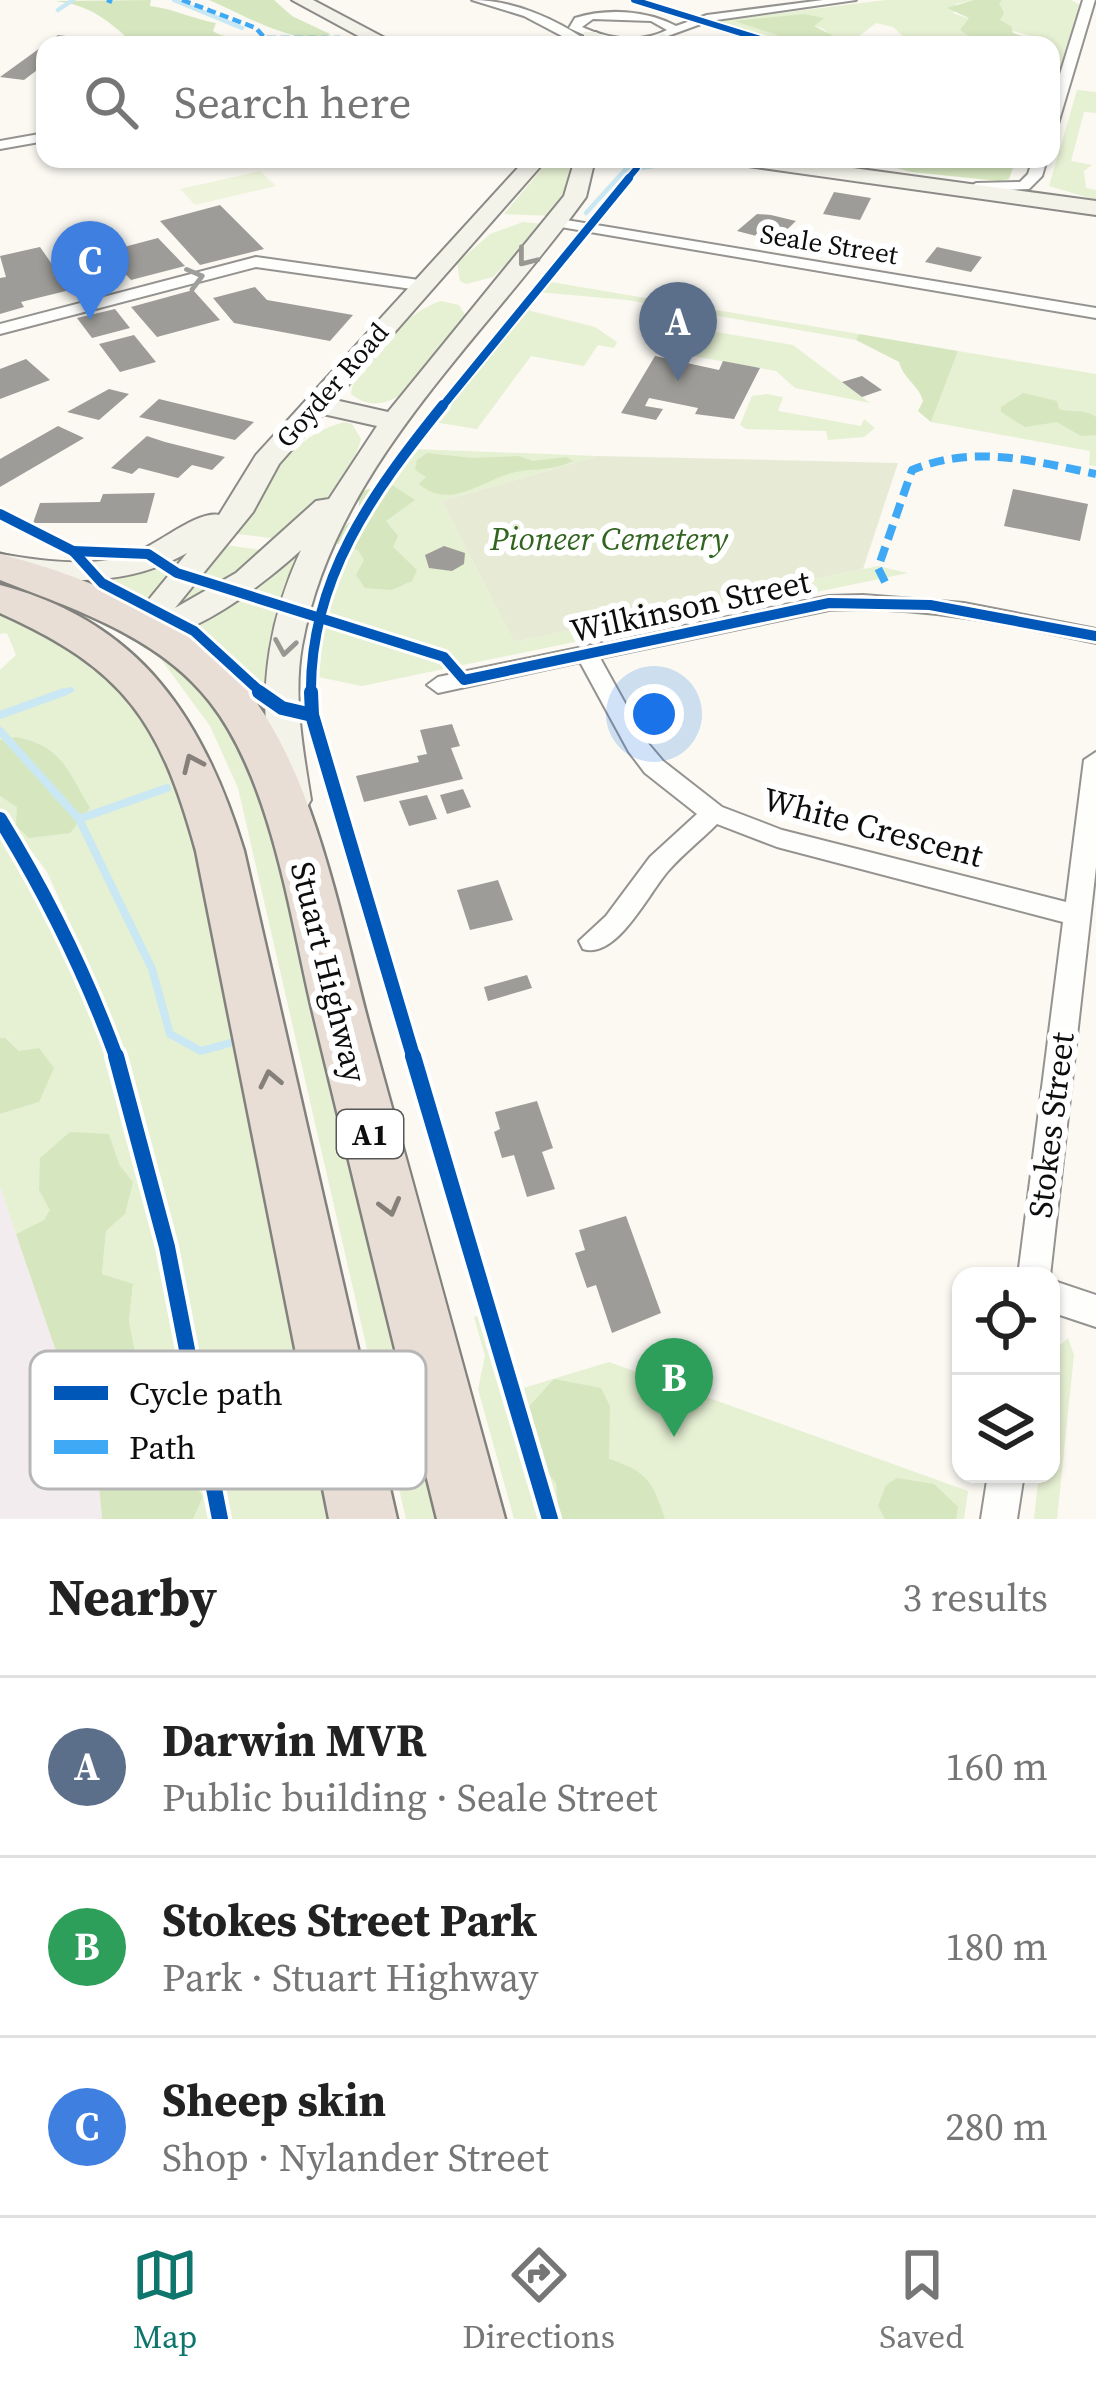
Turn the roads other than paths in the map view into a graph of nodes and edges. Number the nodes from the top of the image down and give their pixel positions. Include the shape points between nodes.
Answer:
1 (300, 0) edge
2 (478, 0) edge
3 (496, 0) edge
4 (510, 0) edge
5 (596, 0) edge
6 (622, 0) edge
7 (850, 0) edge
8 (1090, 0) edge
9 (794, 7) junction
10 (643, 17) junction
11 (337, 20) junction
12 (591, 31) edge
13 (359, 36) edge
14 (370, 36) edge
15 (665, 36) edge
16 (669, 36) edge
17 (1060, 95) edge
18 (36, 138) edge
19 (0, 145) edge
20 (521, 168) edge
21 (532, 168) edge
22 (582, 168) edge
23 (808, 168) edge
24 (849, 168) edge
25 (1037, 168) edge
26 (1035, 176) junction
27 (967, 187) junction
28 (1056, 198) junction
29 (1096, 207) edge
30 (513, 212) junction
31 (554, 222) junction
32 (425, 279) junction
33 (495, 297) junction
34 (1096, 313) edge
35 (0, 329) edge
36 (315, 404) junction
37 (397, 422) junction
38 (266, 461) junction
39 (364, 463) junction
40 (0, 564) edge
41 (0, 597) edge
42 (145, 628) junction
43 (1096, 636) edge
44 (588, 656) junction
45 (438, 686) dead end
46 (158, 702) junction
47 (1096, 760) edge
48 (713, 813) junction
49 (1091, 829) edge
50 (298, 850) junction
51 (1075, 916) junction
52 (593, 941) dead end
53 (1035, 1267) edge
54 (1060, 1299) edge
55 (1096, 1311) edge
56 (327, 1351) edge
57 (1005, 1483) edge
58 (357, 1489) edge
59 (363, 1519) edge
60 (471, 1519) edge
61 (999, 1519) edge

1 - 11 street
2 - 12 street
3 - 12 street
4 - 12 street via 560,12
5 - 12 street
6 - 10 street
7 - 9 street
8 - 17 street
9 - 10 street
9 - 16 street via 697,20
10 - 12 street
10 - 15 street via 666,21
11 - 13 street
11 - 14 street
18 - 19 street
20 - 30 street
21 - 30 street
22 - 31 street
23 - 29 street
24 - 27 street
25 - 26 street
26 - 27 street via 1016,188
26 - 28 street via 1039,190
27 - 28 street
28 - 29 street
30 - 31 street
30 - 32 street, Goyder Road
31 -> 33 street
31 - 34 street, Seale Street
32 - 33 street
35 -> 32 street via 256,262
32 - 36 street, Goyder Road
33 - 37 street
36 - 37 street
36 - 38 street, Goyder Road
37 - 39 street
38 - 40 street via 207,526 154,560 80,574
38 - 42 street, Goyder Road via 243,506
39 - 42 street via 268,564 196,610
39 -> 50 street via 304,579 285,642 283,725
40 - 42 highway, Stuart Highway / A1
41 - 42 highway via 104,628
41 - 46 highway, A1 via 107,652
42 - 46 highway via 140,645
42 - 50 highway, Stuart Highway / A1 via 208,670 247,717
43 - 44 street, Wilkinson Street via 939,604 864,600
44 - 45 street, Wilkinson Street
44 - 48 street, White Crescent via 637,746
56 -> 46 highway, A1 via 220,850 197,771
47 - 49 street, Stokes Street
48 - 51 street, White Crescent via 777,838
48 - 52 street
49 - 51 street, Stokes Street
50 -> 60 highway, Stuart Highway / A1
51 - 53 street, Stokes Street
54 - 55 street
57 - 61 street
59 -> 58 highway, A1

